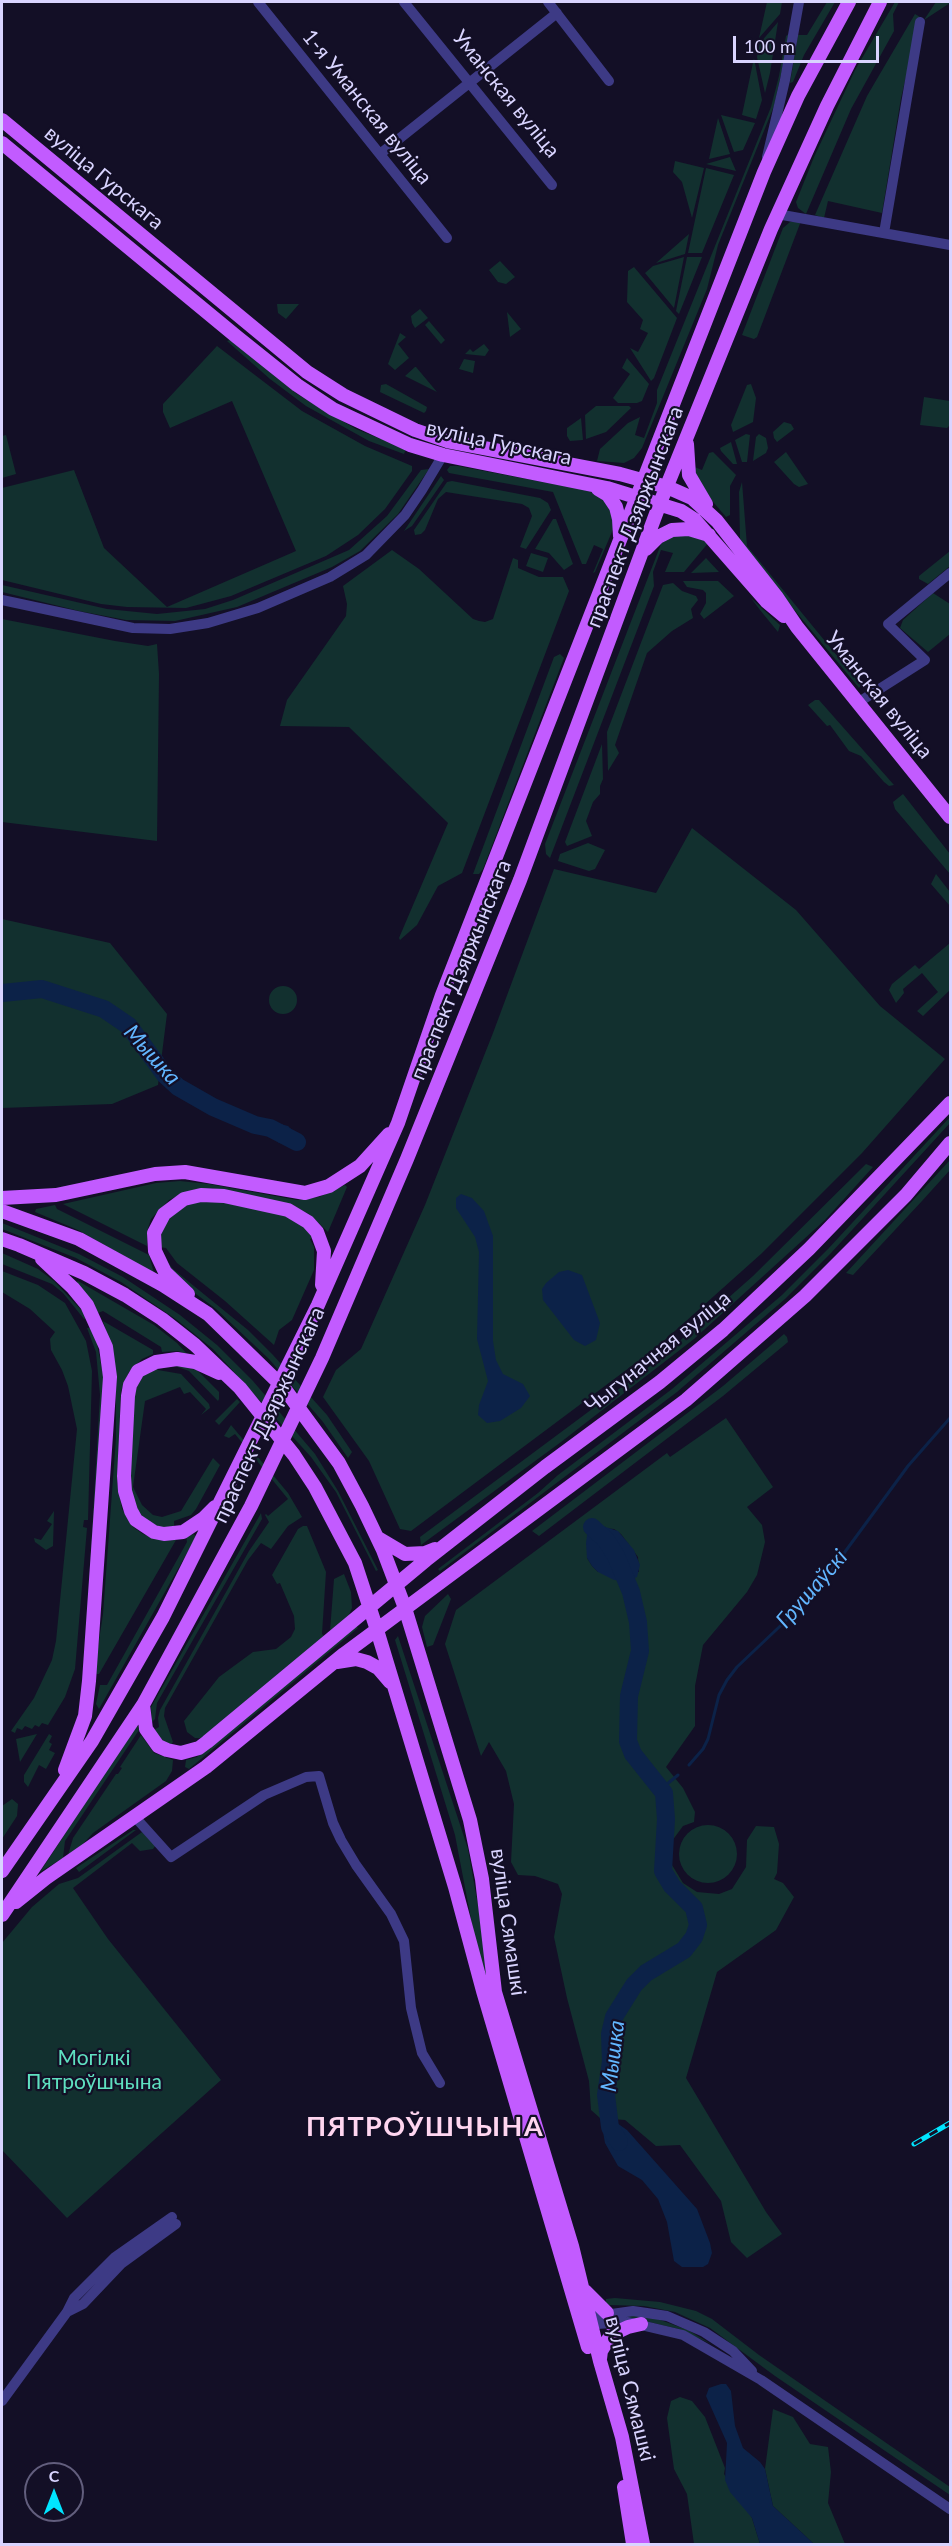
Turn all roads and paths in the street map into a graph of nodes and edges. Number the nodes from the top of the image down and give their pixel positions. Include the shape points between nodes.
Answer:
1 (258, 2) edge
2 (404, 2) edge
3 (548, 2) edge
4 (799, 2) edge
5 (849, 2) edge
6 (880, 2) edge
7 (557, 13) junction
8 (920, 22) dead end
9 (609, 81) dead end
10 (470, 82) junction
11 (2, 120) edge
12 (2, 143) edge
13 (380, 154) junction
14 (764, 172) junction
15 (552, 185) dead end
16 (84, 189) junction
17 (62, 193) junction
18 (777, 214) junction
19 (884, 233) junction
20 (447, 238) dead end
21 (951, 245) edge
22 (236, 314) junction
23 (248, 324) junction
24 (225, 328) junction
25 (237, 337) junction
26 (372, 411) junction
27 (365, 426) junction
28 (687, 439) junction
29 (447, 441) junction
30 (443, 455) junction
31 (644, 480) junction
32 (582, 482) junction
33 (667, 487) junction
34 (638, 496) junction
35 (660, 503) junction
36 (717, 521) junction
37 (709, 535) junction
38 (620, 541) junction
39 (642, 553) junction
40 (951, 573) edge
41 (2, 600) edge
42 (797, 627) junction
43 (859, 702) junction
44 (951, 817) edge
45 (951, 1103) edge
46 (398, 1123) junction
47 (951, 1143) edge
48 (2, 1198) edge
49 (2, 1211) edge
50 (2, 1239) edge
51 (19, 1245) junction
52 (318, 1305) junction
53 (208, 1314) junction
54 (233, 1381) junction
55 (224, 1497) junction
56 (376, 1537) junction
57 (446, 1544) junction
58 (396, 1585) junction
59 (370, 1608) junction
60 (405, 1608) junction
61 (377, 1630) junction
62 (335, 1662) junction
63 (395, 1690) junction
64 (143, 1705) junction
65 (54, 1797) junction
66 (135, 1817) junction
67 (2, 1871) edge
68 (3, 1913) edge
69 (440, 2083) dead end
70 (169, 2223) dead end
71 (583, 2288) junction
72 (607, 2313) junction
73 (587, 2319) junction
74 (641, 2324) junction
75 (600, 2361) junction
76 (761, 2380) junction
77 (2, 2401) edge
78 (951, 2509) edge
79 (633, 2544) edge
80 (643, 2544) edge

1 - 13 street, 1-я Уманская вуліца
2 - 10 street, Уманская вуліца
3 - 7 street
4 - 14 street
5 - 14 main road, праспект Дзяржынскага via 798,96
6 - 18 main road, праспект Дзяржынскага via 826,106
7 - 9 street
7 - 10 street
8 - 19 street
10 - 13 street
10 - 15 street, Уманская вуліца
11 - 16 main road, вуліца Гурскага
12 - 17 main road, вуліца Гурскага
13 - 20 street, 1-я Уманская вуліца
14 - 31 main road, праспект Дзяржынскага
16 - 17 main road
16 - 22 main road, вуліца Гурскага
17 - 24 main road, вуліца Гурскага
18 - 19 street
18 - 28 main road, праспект Дзяржынскага
19 - 21 street
22 - 23 main road, вуліца Гурскага
22 - 24 main road
23 - 25 main road
23 - 26 main road, вуліца Гурскага via 307,372
24 - 25 main road, вуліца Гурскага
25 - 27 main road, вуліца Гурскага via 297,385
26 - 27 main road
26 - 29 main road, вуліца Гурскага
27 - 30 main road, вуліца Гурскага
28 - 33 main road, праспект Дзяржынскага
28 - 36 main road via 689,475
29 - 30 main road
29 - 31 main road, вуліца Гурскага
30 - 32 main road, вуліца Гурскага
30 - 41 street via 405,515 366,555 330,577 258,608 198,625 133,628
31 - 33 main road, вуліца Гурскага
31 - 34 main road, праспект Дзяржынскага
32 - 34 main road, вуліца Гурскага
32 - 38 main road via 604,491 612,500 620,519
33 - 35 main road, праспект Дзяржынскага
33 - 36 main road, Уманская вуліца via 692,498
34 - 35 main road, вуліца Гурскага
34 - 38 main road, праспект Дзяржынскага
35 - 37 main road, Уманская вуліца via 689,515
35 - 39 main road, праспект Дзяржынскага
36 - 42 main road, Уманская вуліца
37 - 39 main road via 689,529 672,530
37 - 42 main road, Уманская вуліца via 766,601
38 - 46 main road, праспект Дзяржынскага via 442,995
39 - 64 main road, праспект Дзяржынскага via 520,880 322,1358 251,1506
40 - 43 street via 888,624 925,660
42 - 43 main road, Уманская вуліца
43 - 44 main road, Уманская вуліца
45 - 57 main road, Чыгуначная вуліца via 809,1249 723,1330
46 - 48 main road via 360,1166 317,1191 294,1193 185,1172 139,1177 56,1195
46 - 52 main road, праспект Дзяржынскага
47 - 60 main road via 906,1195 805,1296 686,1400
49 - 53 main road via 80,1239
50 - 51 main road
51 - 54 main road, вуліца Сямашкі via 84,1273 162,1318
51 - 65 main road via 58,1274 87,1305 106,1347 110,1377 85,1716
52 - 53 main road via 324,1251 317,1232 308,1222 288,1210 201,1195 184,1199 164,1214 154,1242 165,1272
52 - 55 main road, праспект Дзяржынскага
53 - 56 main road, вуліца Сямашкі via 284,1389 309,1420 339,1463
54 - 55 main road via 186,1359 167,1359 138,1371 128,1396 125,1491 136,1520 154,1532 183,1532
54 - 59 main road, вуліца Сямашкі via 315,1487 355,1563
55 - 65 main road, праспект Дзяржынскага via 163,1617 92,1741
56 - 57 main road via 405,1554 425,1553
56 - 58 main road, вуліца Сямашкі
57 - 58 main road, Чыгуначная вуліца
58 - 59 main road, Чыгуначная вуліца
58 - 60 main road, вуліца Сямашкі
59 - 61 main road, вуліца Сямашкі
59 - 64 main road, Чыгуначная вуліца via 199,1748 181,1753 158,1746 146,1729
60 - 61 main road
60 - 71 main road, вуліца Сямашкі via 477,1846 496,1999
61 - 62 main road
61 - 63 main road, вуліца Сямашкі
62 - 63 main road via 367,1662 378,1668
62 - 66 main road via 206,1767
63 - 73 main road, вуліца Сямашкі
64 - 68 main road, праспект Дзяржынскага
65 - 67 main road, праспект Дзяржынскага
66 - 68 main road via 46,1878
66 - 69 street via 171,1857 264,1795 306,1777 319,1776 341,1839 391,1914 404,1941 411,2008 422,2053
70 - 77 street via 115,2257 74,2298
71 - 72 main road
71 - 73 main road, вуліца Сямашкі
72 - 73 street
72 - 76 street via 649,2312 688,2323 733,2351
73 - 74 street
73 - 75 main road, вуліца Сямашкі
73 - 79 main road, вуліца Сямашкі
74 - 75 main road via 611,2335
74 - 76 street via 683,2335
75 - 80 main road, вуліца Сямашкі via 622,2438
76 - 78 street

